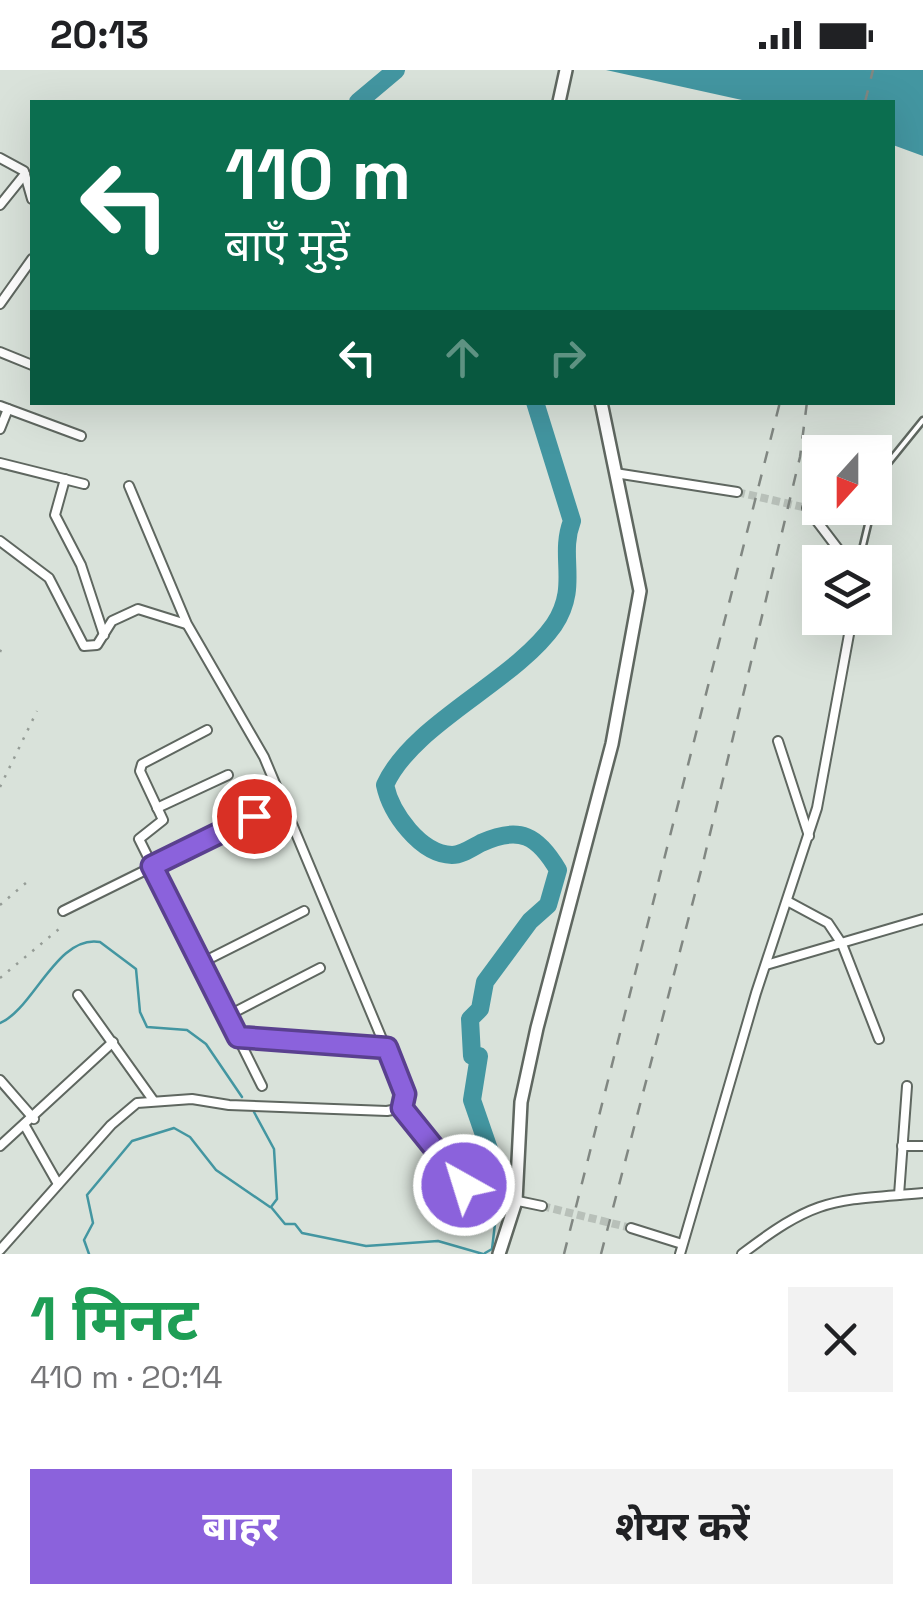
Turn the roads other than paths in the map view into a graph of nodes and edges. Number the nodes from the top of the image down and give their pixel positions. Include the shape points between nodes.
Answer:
1 (566, 70) edge
2 (559, 100) edge
3 (0, 158) edge
4 (28, 178) edge
5 (0, 205) edge
6 (30, 262) edge
7 (0, 304) edge
8 (0, 352) edge
9 (30, 364) edge
10 (602, 405) edge
11 (4, 407) edge
12 (923, 420) edge
13 (0, 429) edge
14 (81, 436) dead end
15 (892, 458) edge
16 (0, 463) edge
17 (615, 473) junction
18 (64, 479) junction
19 (84, 484) dead end
20 (129, 486) dead end
21 (738, 492) tunnel mouth
22 (820, 525) edge
23 (0, 541) edge
24 (835, 545) edge
25 (187, 624) junction
26 (104, 635) junction
27 (849, 635) edge
28 (206, 730) dead end
29 (778, 741) dead end
30 (228, 775) dead end
31 (158, 808) junction
32 (254, 816) dead end
33 (809, 836) junction
34 (152, 866) junction
35 (789, 902) junction
36 (63, 911) dead end
37 (304, 911) dead end
38 (923, 919) edge
39 (842, 944) junction
40 (201, 964) junction
41 (766, 965) junction
42 (320, 968) dead end
43 (78, 995) dead end
44 (227, 1016) junction
45 (238, 1037) junction
46 (879, 1039) dead end
47 (113, 1042) junction
48 (387, 1048) junction
49 (0, 1080) edge
50 (262, 1086) dead end
51 (907, 1086) dead end
52 (153, 1100) junction
53 (402, 1108) junction
54 (34, 1119) junction
55 (25, 1126) junction
56 (0, 1146) edge
57 (902, 1146) junction
58 (923, 1146) edge
59 (58, 1184) junction
60 (923, 1193) edge
61 (898, 1195) junction
62 (516, 1202) junction
63 (542, 1206) tunnel mouth
64 (631, 1228) tunnel mouth
65 (681, 1249) edge
66 (0, 1250) edge
67 (499, 1254) edge
68 (742, 1254) edge

1 - 2 street
3 - 4 street
4 - 5 street
6 - 7 street
8 - 9 street
10 - 17 street
11 - 13 street
11 - 14 street
12 - 15 lane
16 - 18 street
17 - 21 street
17 - 62 street via 640,591 612,744 536,1028 522,1102
18 - 19 street
18 - 26 street via 56,515
20 - 25 street
22 - 24 street
23 - 26 street via 49,578 78,642 90,646
25 - 26 street via 138,608 112,621
25 - 48 street via 264,757
27 - 33 street
28 - 31 street via 142,764
29 - 33 street
30 - 31 street
31 - 34 street via 162,822 140,840
32 - 34 street
33 - 35 street
34 - 36 street
34 - 40 street
35 - 39 street via 828,923
35 - 41 street
37 - 40 street
38 - 39 street
39 - 41 street
39 - 46 street
40 - 44 street
41 - 65 street
42 - 44 street
43 - 47 street
44 - 45 street
45 - 48 street
45 - 50 street
47 - 52 street
47 - 54 street
48 - 53 street via 405,1094
49 - 54 street
51 - 57 street
52 - 53 street
52 - 59 street via 136,1103 111,1125
53 - 62 street via 464,1185
54 - 55 street
55 - 56 street
55 - 59 street
57 - 58 street
57 - 61 street
59 - 66 street
60 - 61 street
61 - 68 street via 810,1207
62 - 63 street
62 - 67 street
64 - 65 street

